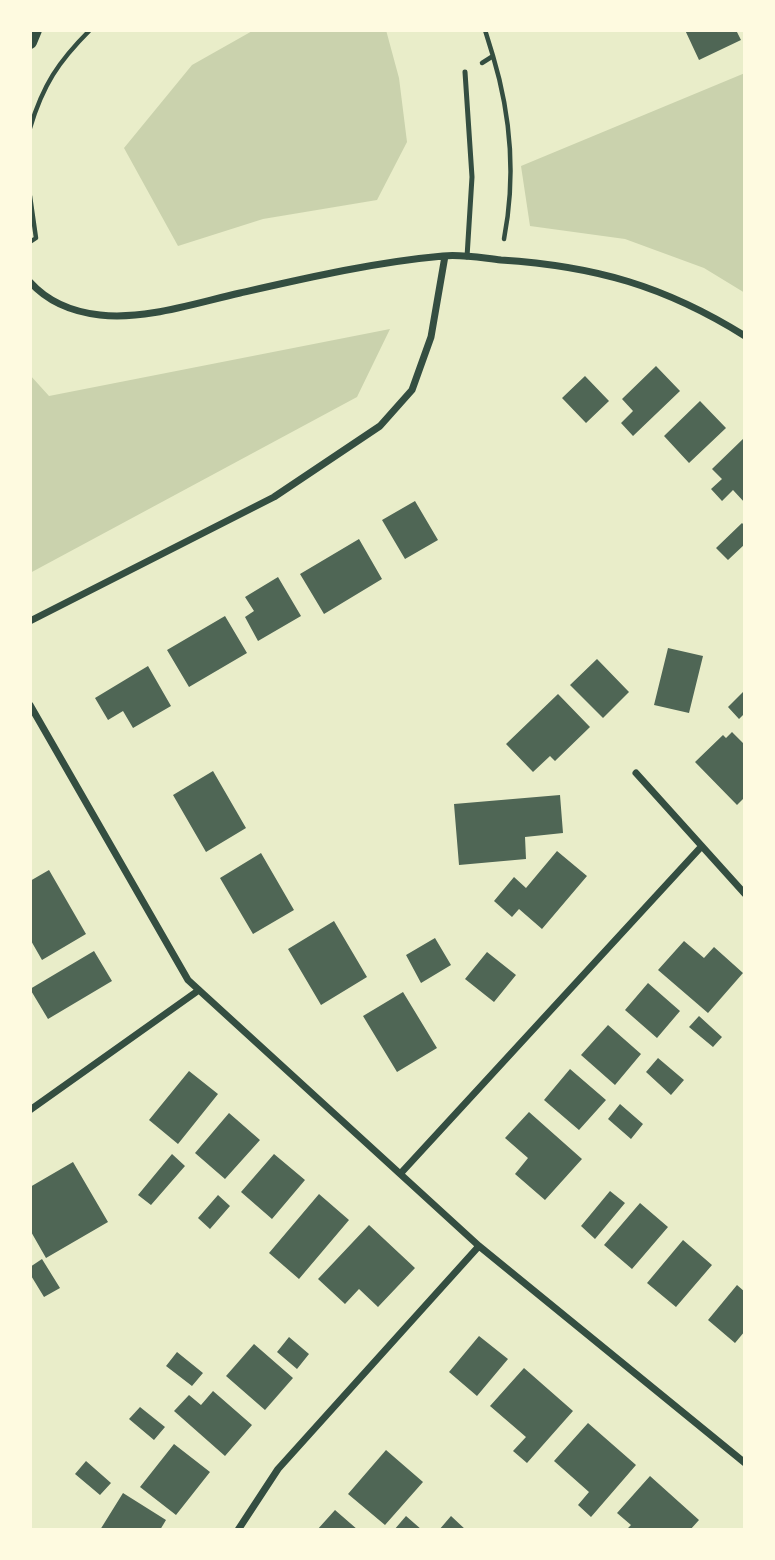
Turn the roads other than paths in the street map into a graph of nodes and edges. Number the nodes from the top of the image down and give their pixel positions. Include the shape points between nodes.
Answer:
1 (35, 30) edge
2 (30, 42) edge
3 (465, 72) road end
4 (445, 256) junction
5 (467, 257) junction
6 (30, 282) edge
7 (745, 336) edge
8 (30, 621) edge
9 (30, 705) edge
10 (636, 773) dead end
11 (701, 847) junction
12 (745, 894) edge
13 (198, 990) junction
14 (30, 1110) edge
15 (401, 1173) junction
16 (479, 1247) junction
17 (745, 1463) edge
18 (238, 1530) edge

1 - 2 main road
3 - 5 lane via 472,177
4 - 5 street
4 - 6 street via 303,278 138,315 71,310 39,293
4 - 8 street via 431,337 412,390 380,426 274,497
5 - 7 street via 558,264 630,281 675,296
9 - 13 street via 188,980
10 - 11 street
11 - 12 street
11 - 15 street
13 - 14 street
13 - 15 street
15 - 16 street
16 - 17 street
16 - 18 street via 278,1469

